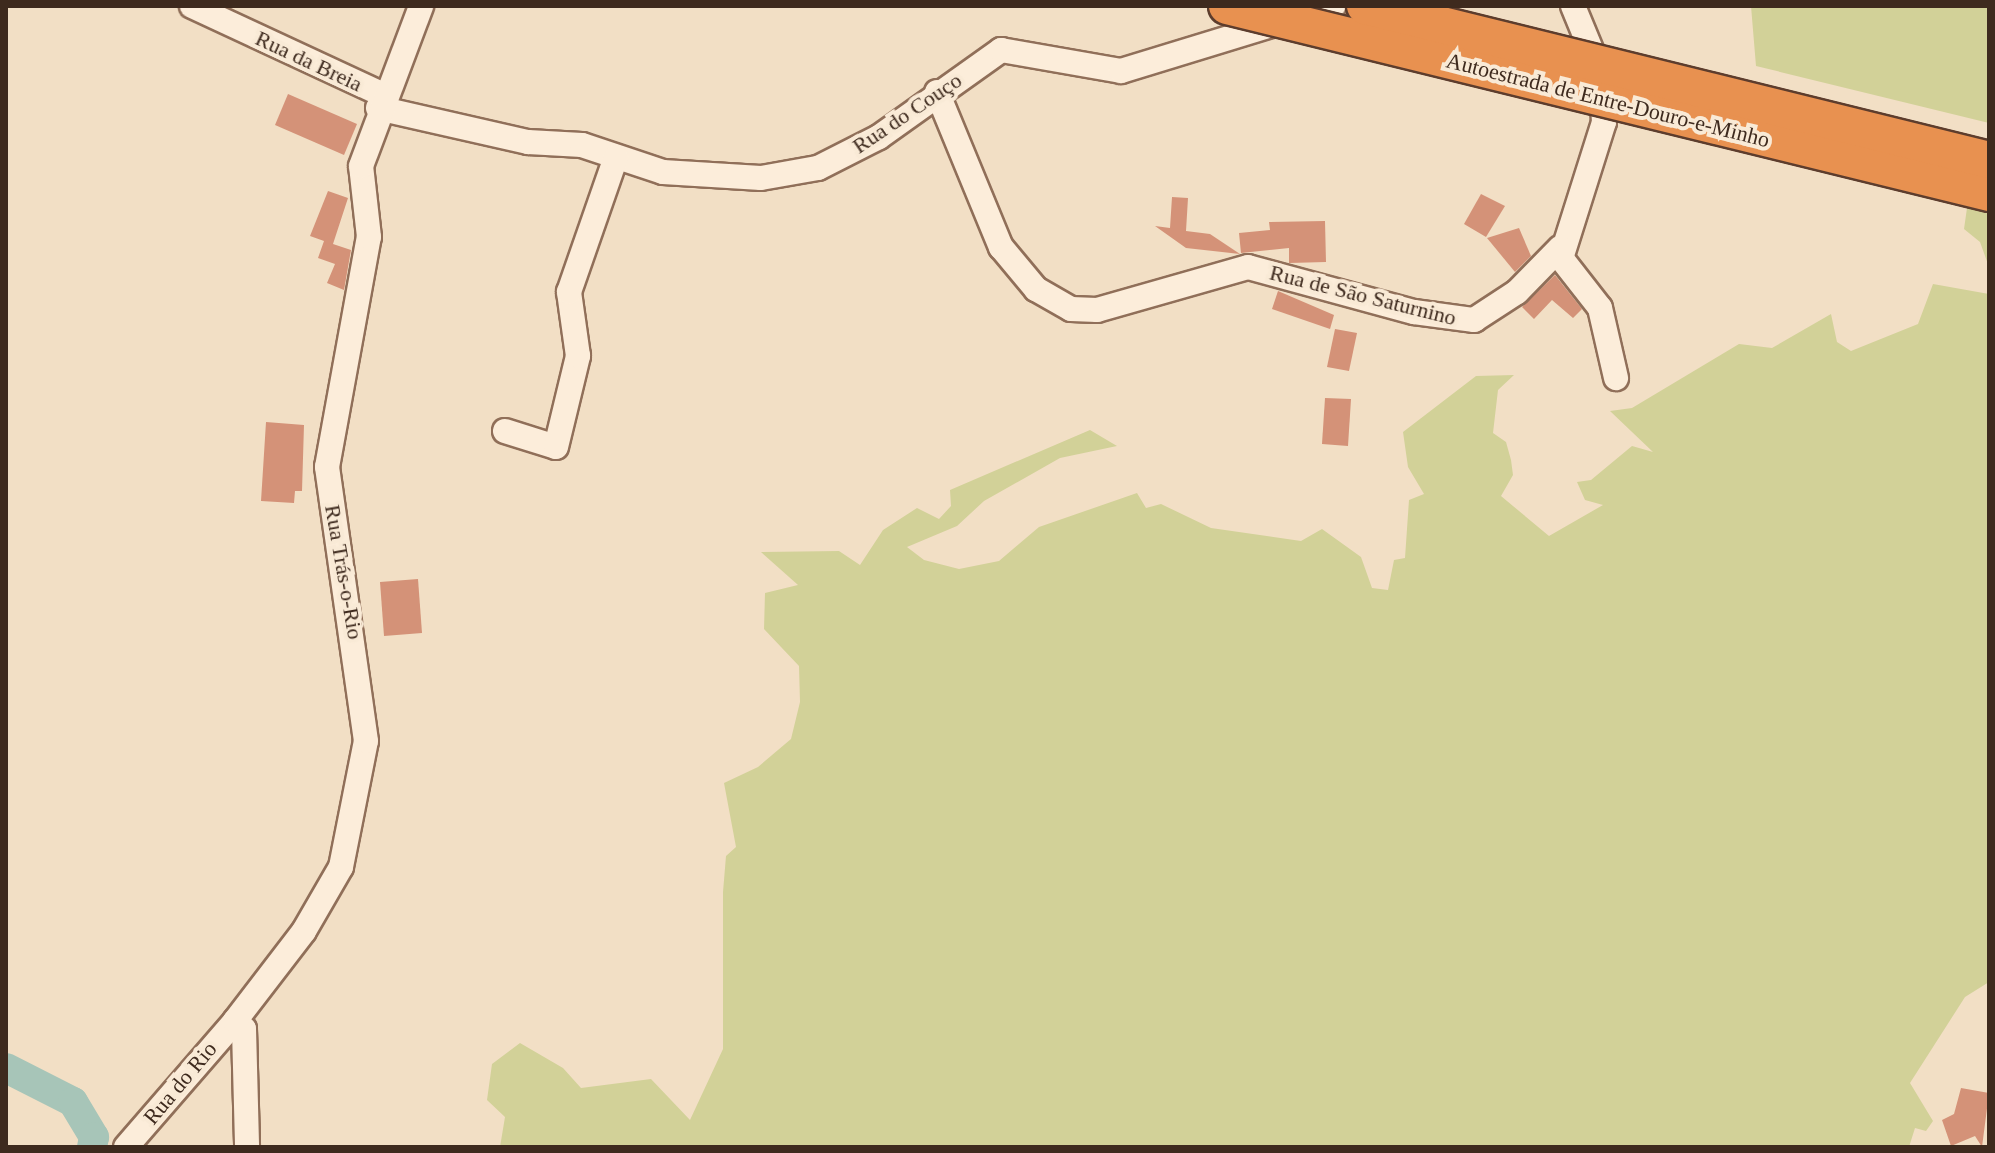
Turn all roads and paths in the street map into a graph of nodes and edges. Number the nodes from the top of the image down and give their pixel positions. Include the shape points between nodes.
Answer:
1 (192, 6) edge
2 (421, 6) edge
3 (1227, 6) edge
4 (1333, 6) edge
5 (1365, 6) edge
6 (1573, 6) edge
7 (937, 92) junction
8 (381, 102) junction
9 (616, 157) junction
10 (1989, 160) edge
11 (1989, 193) edge
12 (1560, 248) junction
13 (1616, 378) dead end
14 (505, 431) dead end
15 (235, 1021) junction
16 (126, 1147) edge
17 (247, 1147) edge

1 - 8 street, Rua da Breia
2 - 8 street, Rua Trás-o-Rio
3 - 11 highway, Autoestrada de Entre-Douro-e-Minho, bridge
4 - 7 street, Rua do Couço via 1121,71 1001,50
5 - 10 highway, Autoestrada de Entre-Douro-e-Minho, bridge
6 - 12 street via 1601,74 1604,122
7 - 9 street, Rua do Couço via 879,137 818,168 761,178 663,172
7 - 12 street, Rua de São Saturnino via 1001,247 1036,289 1071,309 1097,310 1248,267 1414,312 1474,320 1517,292
8 - 9 street, Rua do Couço
8 - 15 street, Rua Trás-o-Rio via 361,166 369,237 327,467 366,741 341,867 304,931
9 - 14 street via 569,292 578,356 556,447
12 - 13 street via 1600,308
15 - 16 street, Rua do Rio
15 - 17 street via 244,1029

